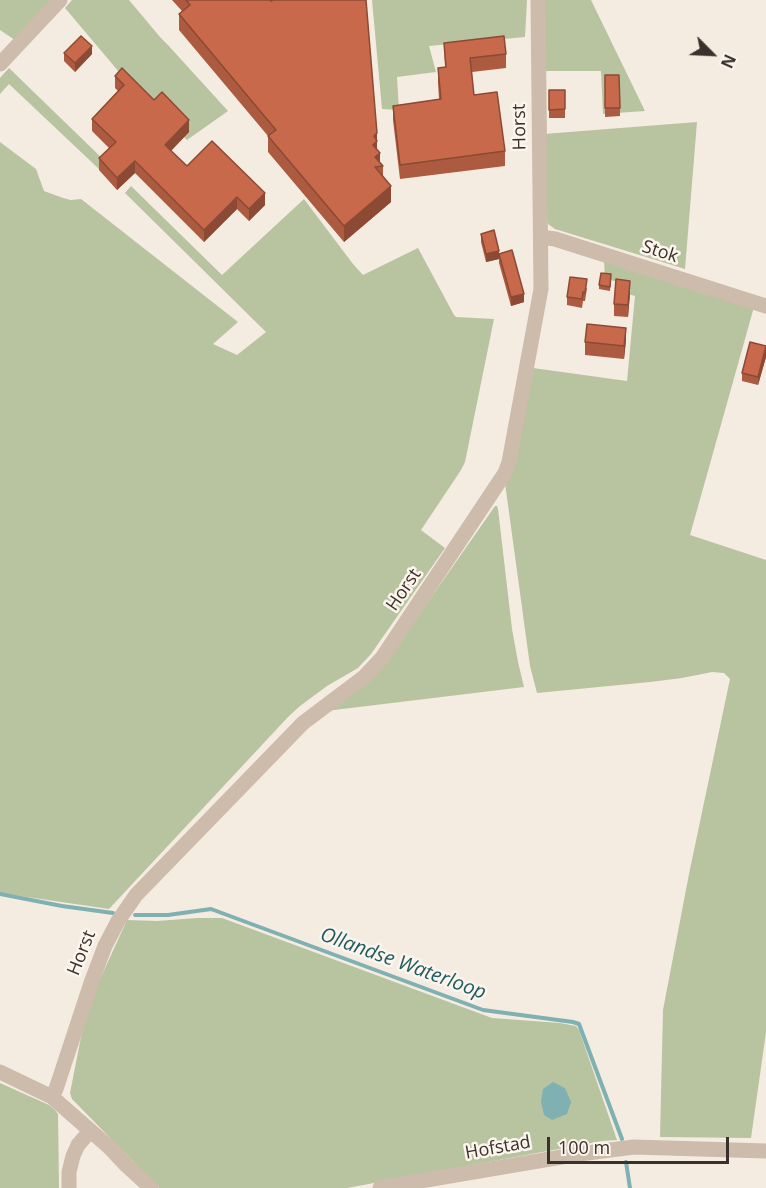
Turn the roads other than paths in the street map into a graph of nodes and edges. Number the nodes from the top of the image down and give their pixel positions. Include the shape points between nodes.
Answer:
1 (60, 0) edge
2 (538, 0) edge
3 (0, 64) edge
4 (541, 237) junction
5 (766, 306) edge
6 (0, 1072) edge
7 (52, 1097) junction
8 (90, 1131) junction
9 (766, 1151) edge
10 (69, 1188) edge
11 (151, 1188) edge
12 (380, 1188) edge

1 - 3 street
2 - 4 street, Horst
4 - 5 street, Stok
4 - 7 street, Horst via 542,289 505,473 382,658 364,677 303,723 136,895 105,946
6 - 7 street
7 - 8 street
8 - 10 street via 73,1156
8 - 11 street
9 - 12 street, Hofstad via 634,1147

